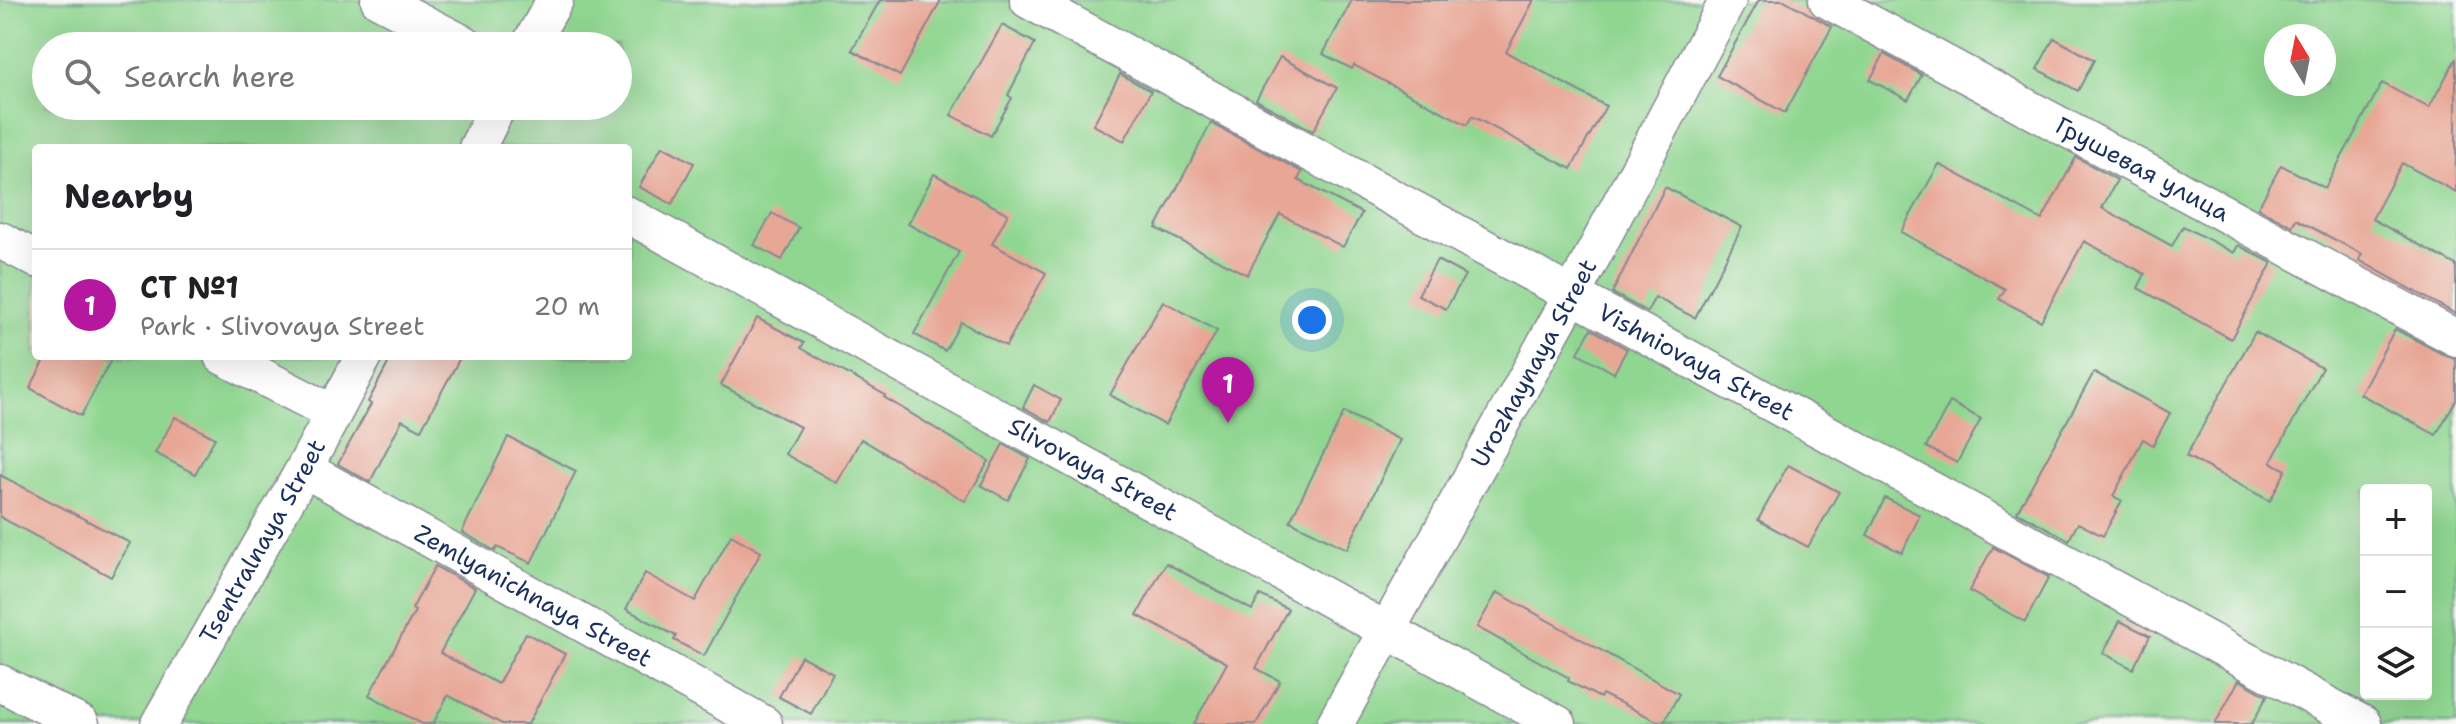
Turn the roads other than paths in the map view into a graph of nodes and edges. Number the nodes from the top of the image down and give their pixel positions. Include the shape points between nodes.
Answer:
1 (379, 0) edge
2 (555, 0) edge
3 (1028, 0) edge
4 (1728, 0) edge
5 (1827, 0) edge
6 (441, 32) edge
7 (537, 32) edge
8 (632, 217) edge
9 (0, 240) edge
10 (32, 257) edge
11 (1572, 295) junction
12 (2456, 338) edge
13 (230, 360) edge
14 (362, 360) edge
15 (333, 413) junction
16 (304, 469) junction
17 (1387, 632) junction
18 (0, 683) edge
19 (81, 724) edge
20 (159, 724) edge
21 (764, 724) edge
22 (1335, 724) edge
23 (1558, 724) edge
24 (2363, 724) edge

1 - 6 street
2 - 7 street
3 - 11 street, Vishniovaya Street
4 - 11 street, Urozhaynaya Street
5 - 12 street, Грушевая улица
8 - 17 street, Slivovaya Street
9 - 10 street
11 - 17 street, Urozhaynaya Street
11 - 24 street, Vishniovaya Street
13 - 15 street
14 - 15 street, Tsentralnaya Street
15 - 16 street, Tsentralnaya Street
16 - 20 street, Tsentralnaya Street
16 - 21 street, Zemlyanichnaya Street
17 - 22 street, Urozhaynaya Street
17 - 23 street, Slivovaya Street
18 - 19 street

